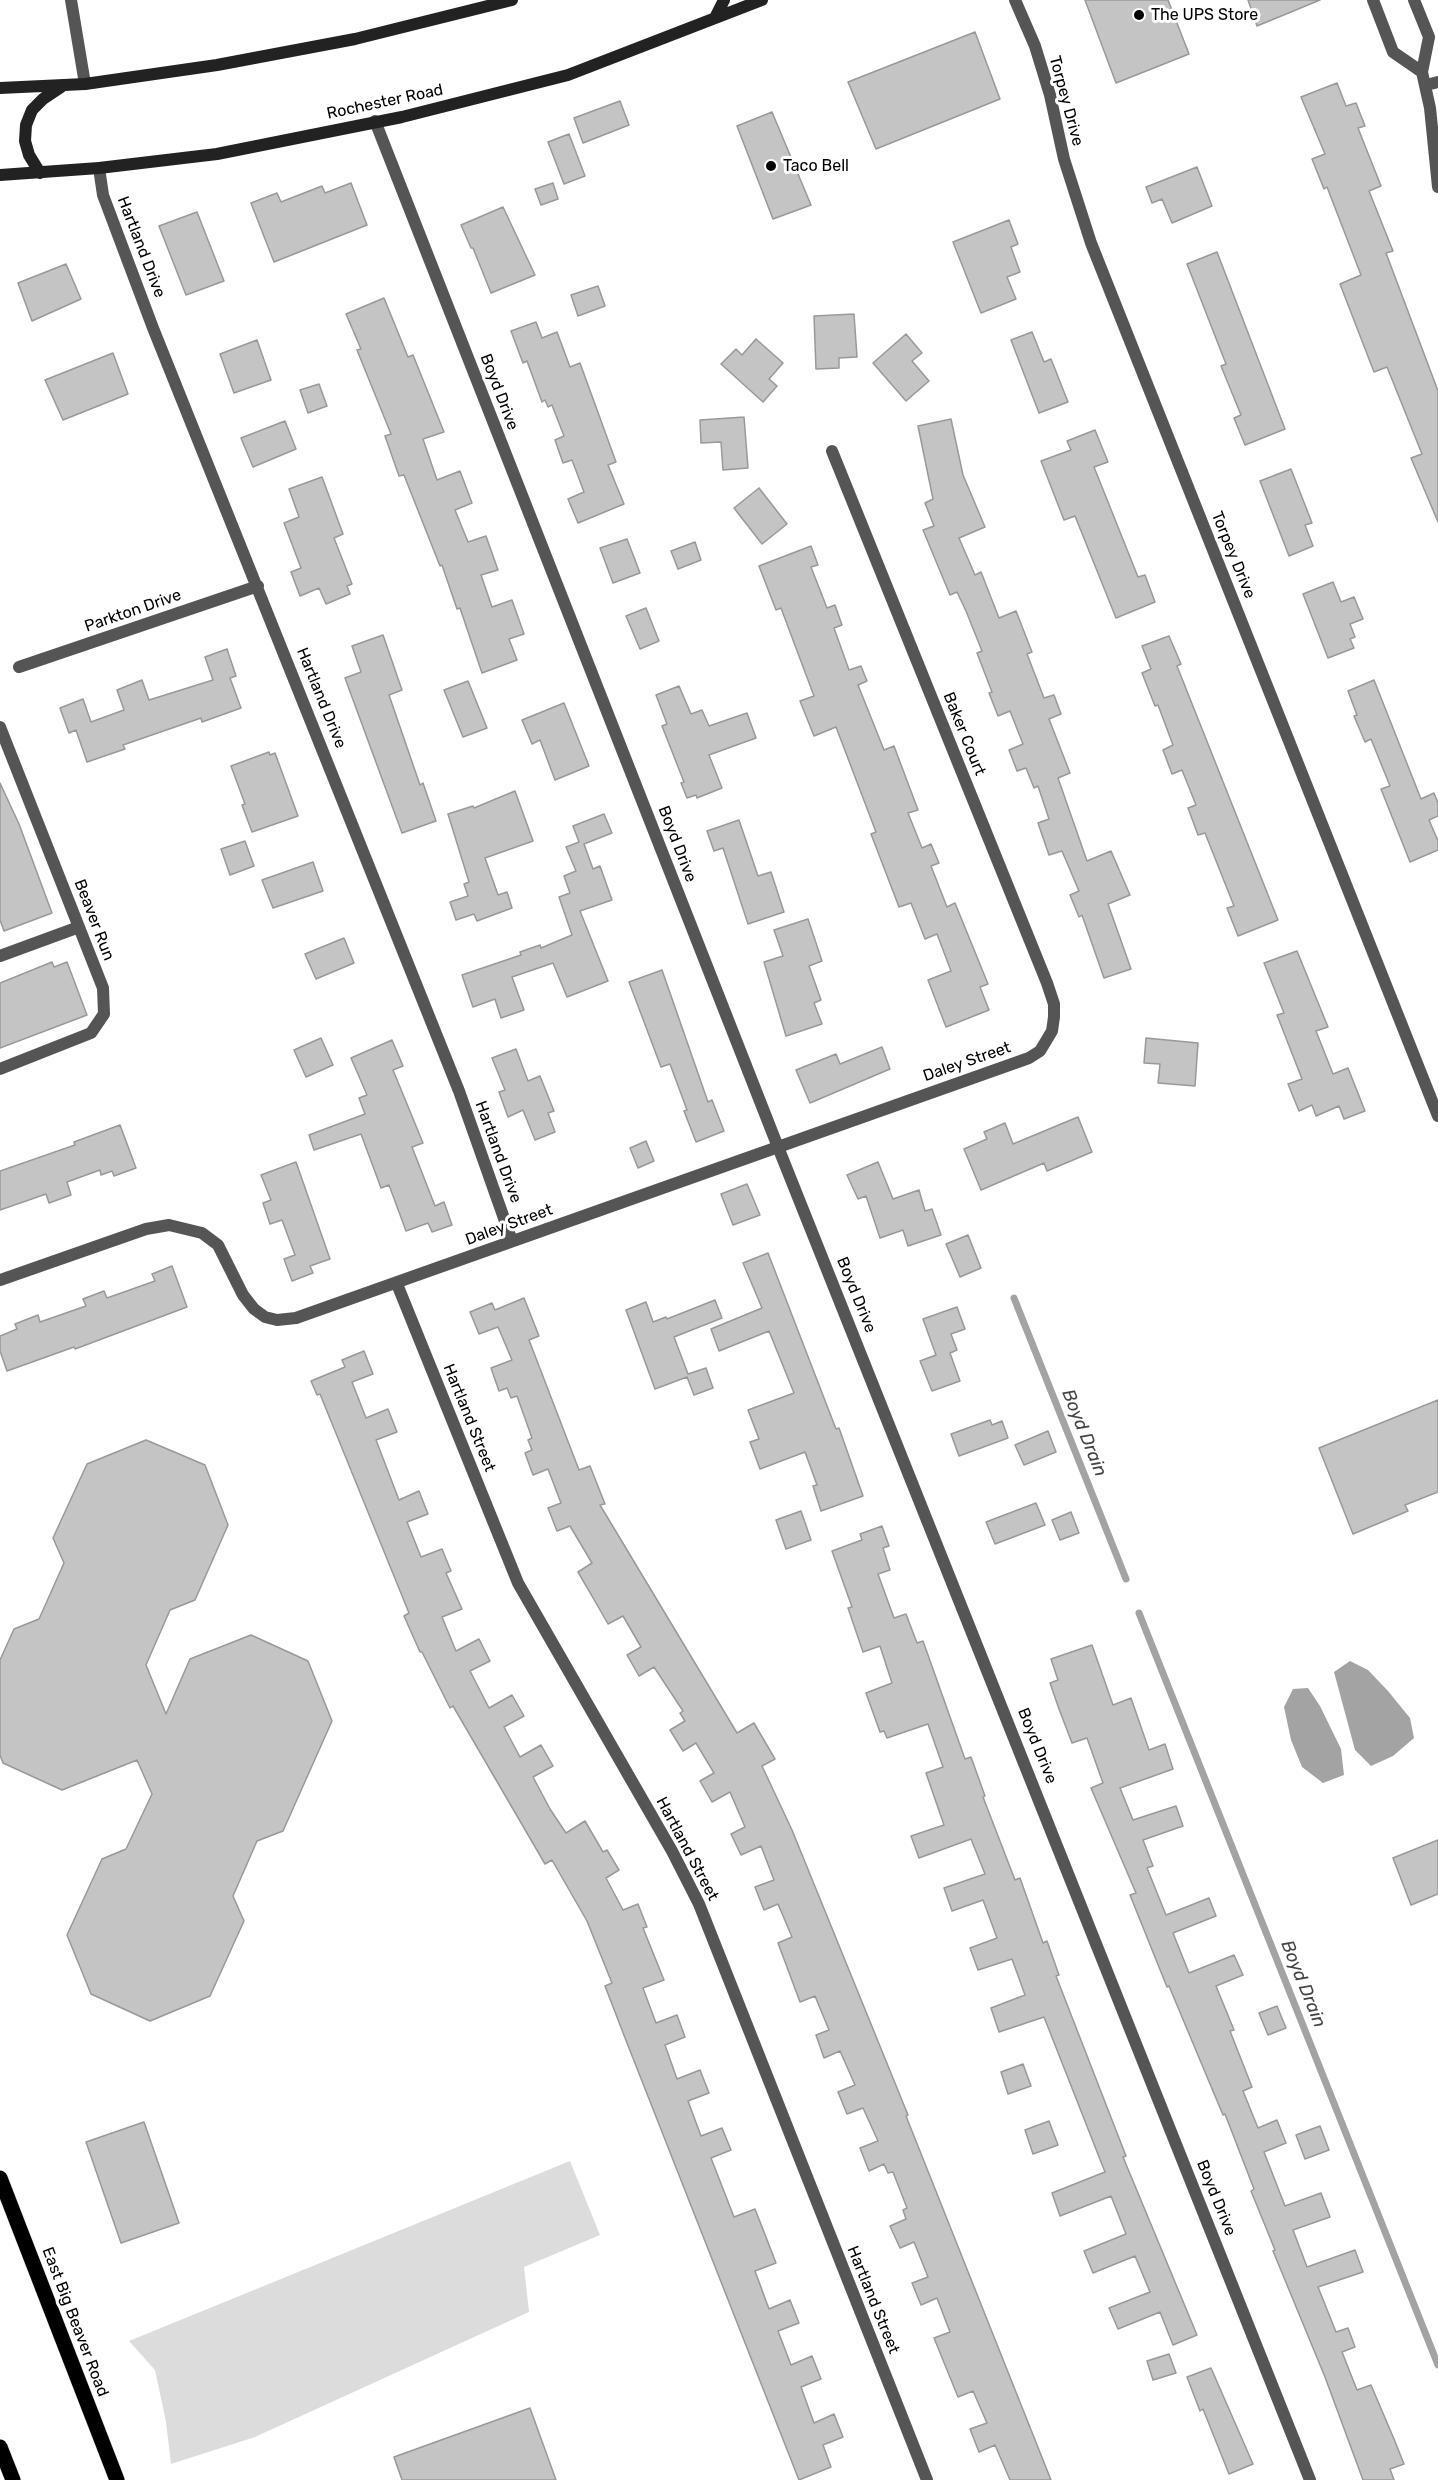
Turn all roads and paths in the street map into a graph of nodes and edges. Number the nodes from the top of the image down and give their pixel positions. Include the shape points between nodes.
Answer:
1 (71, 0) edge
2 (512, 0) edge
3 (724, 0) edge
4 (762, 0) edge
5 (1015, 0) edge
6 (1373, 0) edge
7 (1414, 0) edge
8 (715, 18) junction
9 (1422, 72) junction
10 (85, 84) junction
11 (1432, 84) edge
12 (62, 87) junction
13 (0, 88) edge
14 (375, 121) junction
15 (99, 168) junction
16 (40, 173) junction
17 (0, 175) edge
18 (1438, 187) edge
19 (832, 451) dead end
20 (258, 586) junction
21 (19, 667) dead end
22 (0, 726) edge
23 (79, 927) junction
24 (0, 956) edge
25 (1052, 1031) joint
26 (0, 1069) edge
27 (1438, 1116) edge
28 (778, 1147) junction
29 (512, 1241) junction
30 (0, 1280) edge
31 (397, 1284) junction
32 (0, 2178) edge
33 (0, 2447) edge
34 (13, 2480) edge
35 (117, 2480) edge
36 (927, 2480) edge
37 (1310, 2480) edge

1 - 10 street
2 - 10 main road via 312,48
3 - 8 main road
4 - 8 main road, Rochester Road
5 - 27 street, Torpey Drive via 1035,46 1064,159 1091,243
6 - 9 street via 1393,52
7 - 9 street via 1429,37
8 - 14 main road, Rochester Road via 568,75
9 - 11 street
10 - 12 main road
11 - 18 street
12 - 13 main road
12 - 16 main road via 32,110 26,125 29,155
14 - 15 main road, Rochester Road via 217,154
14 - 28 street, Boyd Drive
15 - 16 main road, Rochester Road
15 - 20 street, Hartland Drive via 104,195 149,317
16 - 17 main road, Rochester Road
19 - 25 street, Baker Court via 1047,983 1054,1004
20 - 21 street, Parkton Drive
20 - 29 street, Hartland Drive via 459,1091
22 - 23 street, Beaver Run
23 - 24 street
23 - 26 street, Beaver Run via 103,988 104,1014 91,1033
25 - 28 street, Daley Street via 1040,1051 1029,1058
28 - 29 street, Daley Street
28 - 37 street, Boyd Drive
29 - 31 street, Daley Street
30 - 31 street, Daley Street via 124,1236 169,1225 202,1233 218,1245 243,1295 265,1317 296,1318
31 - 36 street, Hartland Street via 518,1583 699,1904
32 - 35 main road, East Big Beaver Road
33 - 34 main road

